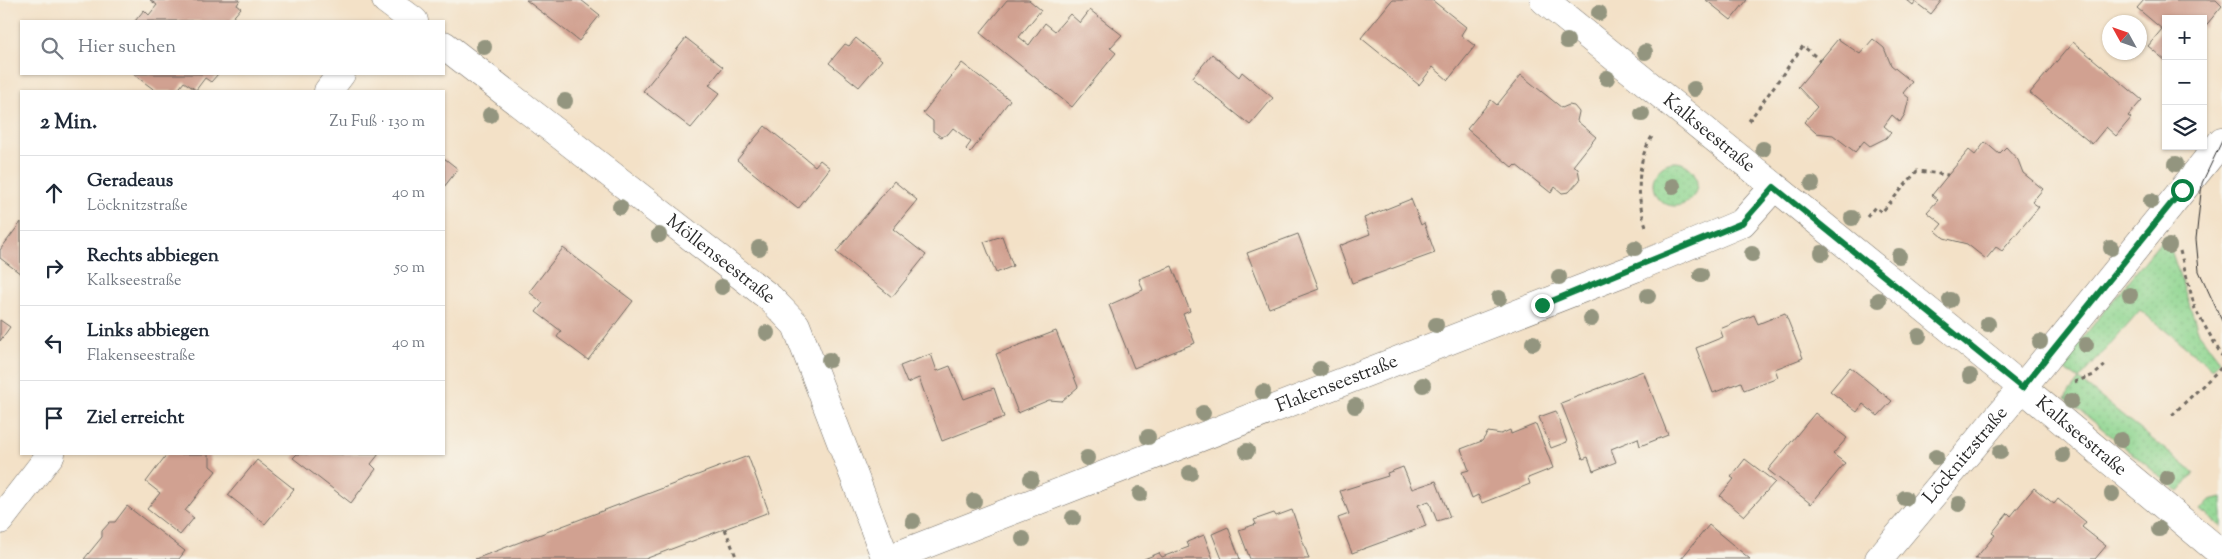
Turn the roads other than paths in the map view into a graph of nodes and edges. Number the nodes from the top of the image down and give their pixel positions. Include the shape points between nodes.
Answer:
1 (1544, 0) edge
2 (445, 45) edge
3 (340, 75) edge
4 (329, 90) edge
5 (2222, 141) edge
6 (1774, 187) junction
7 (2022, 388) junction
8 (50, 455) edge
9 (0, 520) edge
10 (2222, 554) edge
11 (887, 559) edge
12 (1879, 559) edge

1 - 6 street, Kalkseestraße
2 - 11 street, Möllenseestraße via 770,298 796,325
3 - 4 street
5 - 7 street, Löcknitzstraße
6 - 7 street, Kalkseestraße
6 - 11 street, Flakenseestraße via 1742,223 1636,268
7 - 10 street, Kalkseestraße
7 - 12 street, Löcknitzstraße
8 - 9 street

